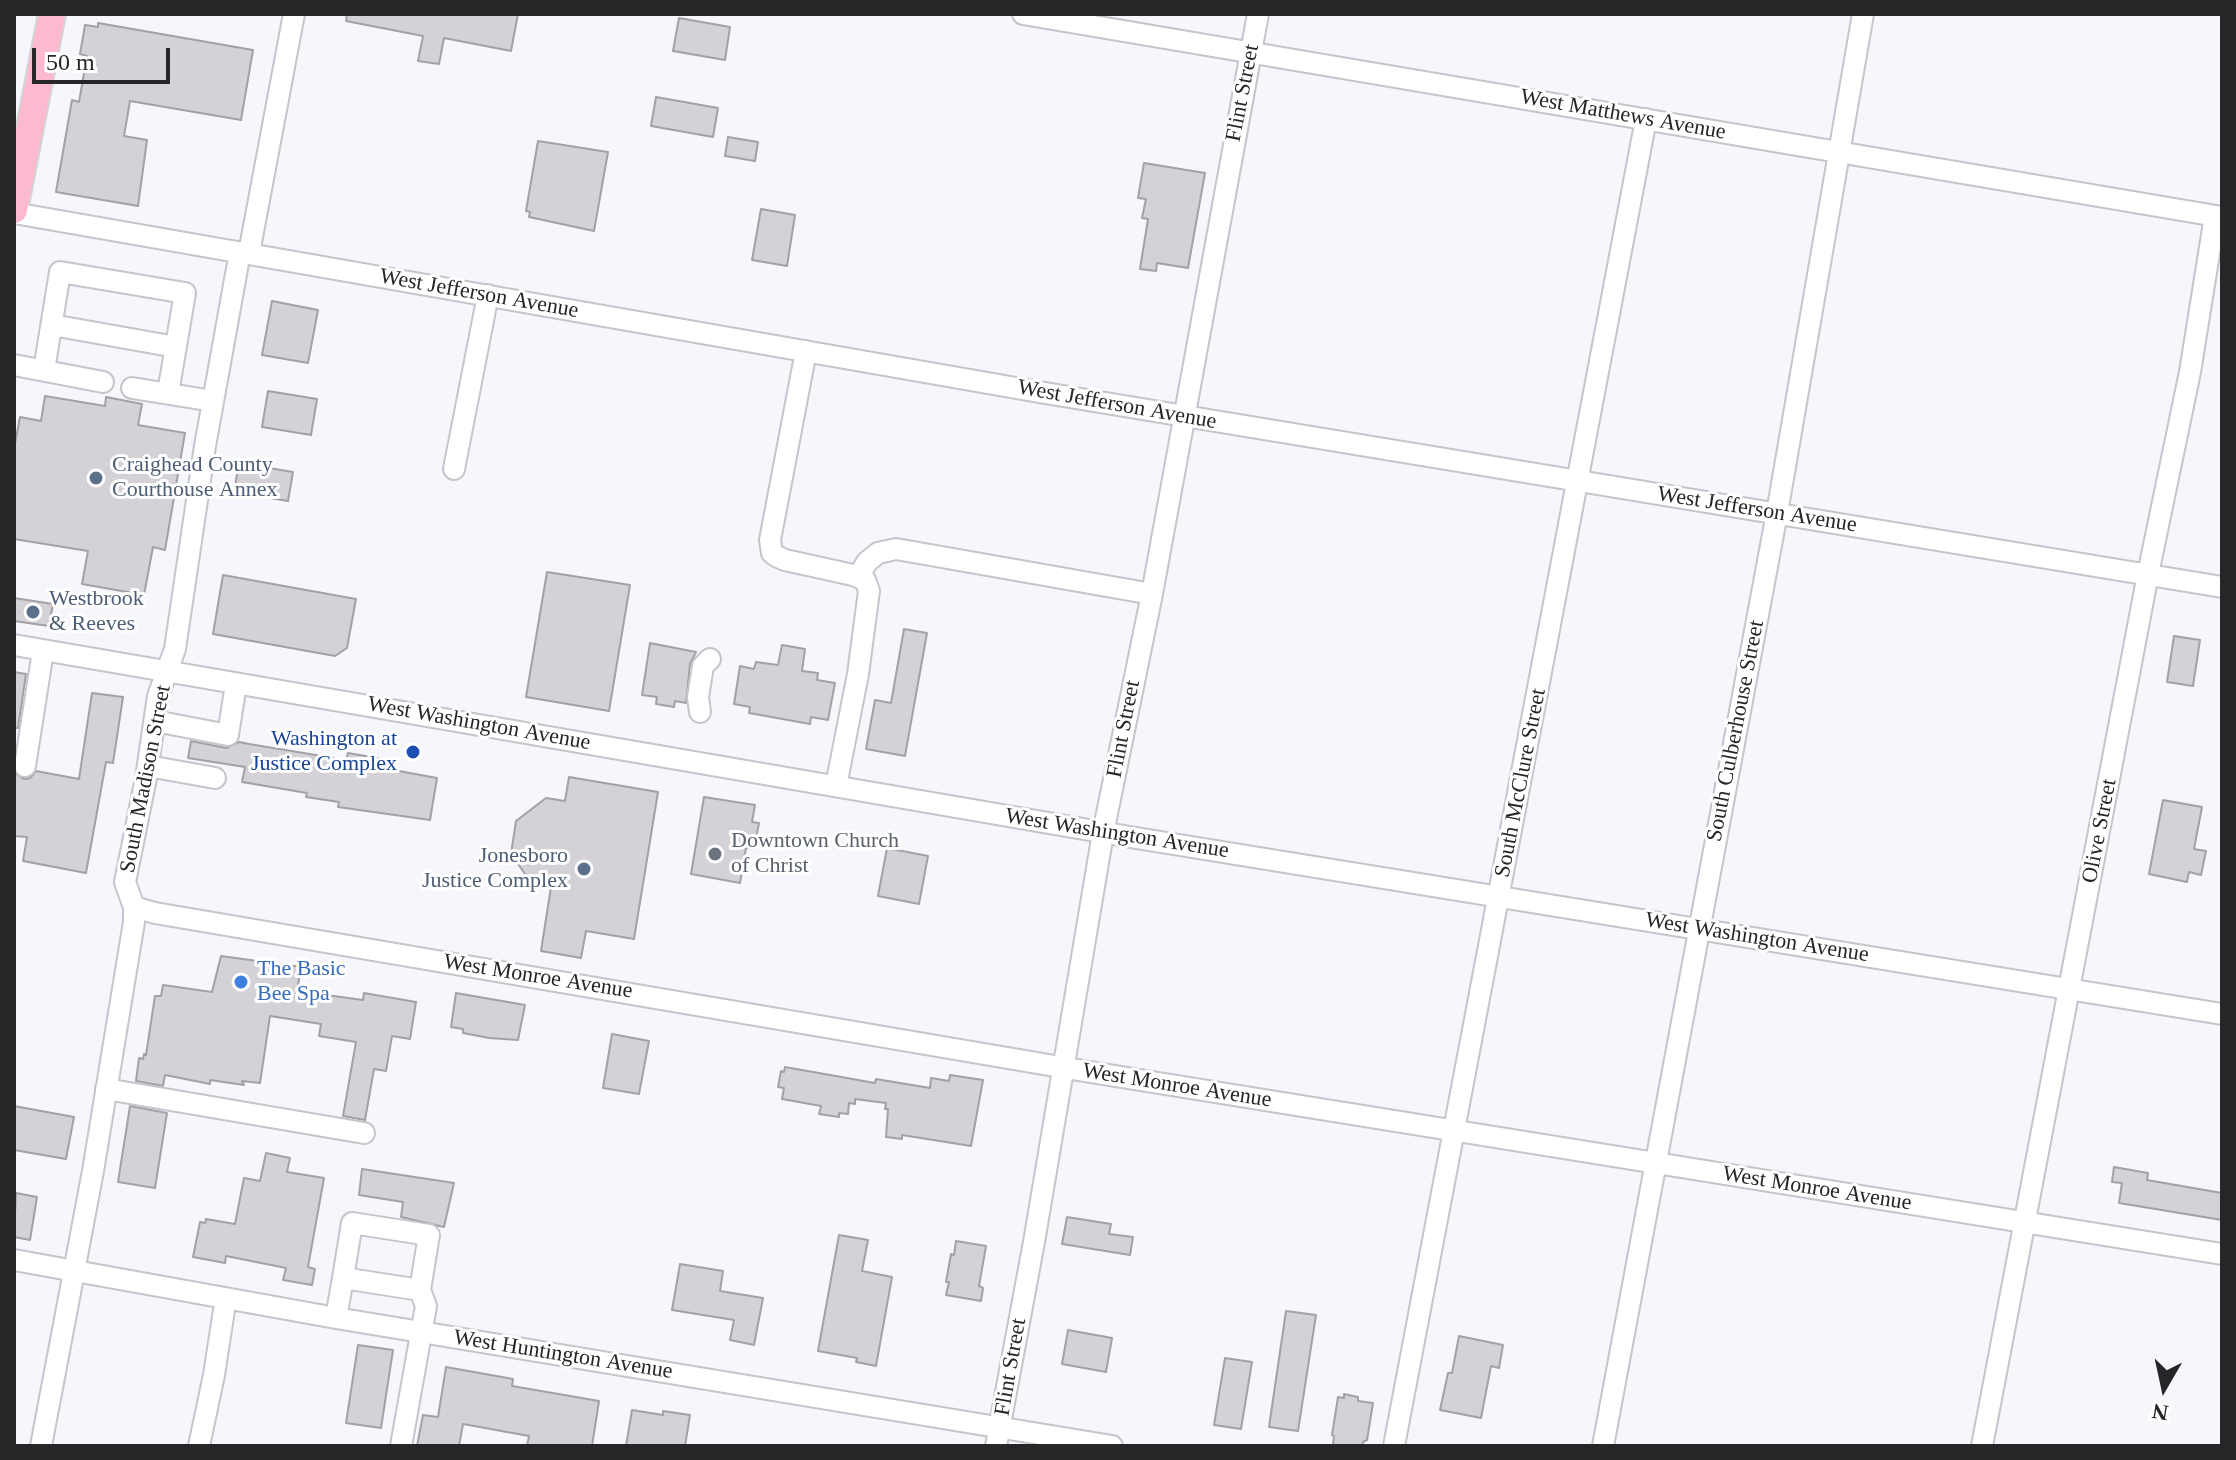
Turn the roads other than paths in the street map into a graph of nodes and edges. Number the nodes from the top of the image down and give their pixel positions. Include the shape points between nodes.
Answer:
1 (52, 14) edge
2 (294, 14) edge
3 (1023, 14) edge
4 (1258, 14) edge
5 (1863, 14) edge
6 (1250, 54) junction
7 (1646, 119) junction
8 (1838, 153) junction
9 (14, 211) edge
10 (2218, 217) edge
11 (244, 253) junction
12 (488, 295) junction
13 (52, 325) junction
14 (176, 347) junction
15 (806, 351) junction
16 (14, 365) edge
17 (44, 370) junction
18 (103, 382) dead end
19 (132, 388) dead end
20 (168, 393) junction
21 (213, 401) junction
22 (1184, 416) junction
23 (454, 469) dead end
24 (1577, 481) junction
25 (1777, 513) junction
26 (2148, 574) junction
27 (858, 577) junction
28 (2222, 587) edge
29 (1152, 594) junction
30 (14, 645) edge
31 (43, 651) junction
32 (710, 659) dead end
33 (168, 673) junction
34 (236, 684) junction
35 (700, 712) dead end
36 (155, 721) junction
37 (25, 766) dead end
38 (148, 766) junction
39 (215, 778) dead end
40 (836, 786) junction
41 (1103, 833) junction
42 (1500, 897) junction
43 (134, 907) junction
44 (1698, 929) junction
45 (2070, 989) junction
46 (2222, 1014) edge
47 (1065, 1068) junction
48 (106, 1089) junction
49 (1454, 1131) junction
50 (364, 1133) dead end
51 (1655, 1164) junction
52 (2024, 1222) junction
53 (2222, 1254) edge
54 (14, 1260) edge
55 (75, 1270) junction
56 (343, 1278) junction
57 (420, 1290) junction
58 (224, 1310) dead end
59 (336, 1318) junction
60 (422, 1331) junction
61 (998, 1437) edge
62 (41, 1446) edge
63 (199, 1446) edge
64 (401, 1446) edge
65 (1112, 1446) edge
66 (1394, 1446) edge
67 (1603, 1446) edge
68 (1982, 1446) edge

1 - 9 main road
2 - 11 street, South Madison Street
3 - 6 street, West Matthews Avenue
4 - 6 street, Flint Street
5 - 8 street, South Culberhouse Street
6 - 7 street, West Matthews Avenue
6 - 22 street, Flint Street
7 - 8 street, West Matthews Avenue
7 - 24 street, South McClure Street
8 - 10 street, West Matthews Avenue
8 - 25 street, South Culberhouse Street
9 - 11 street, West Jefferson Avenue
10 - 26 street, Olive Street
11 - 12 street, West Jefferson Avenue
11 - 21 street, South Madison Street
12 - 15 street, West Jefferson Avenue
12 - 23 street
13 - 14 street
13 - 14 street via 60,272 185,293
13 - 17 street
14 - 20 street
15 - 22 street, West Jefferson Avenue
15 - 27 street via 770,540 772,553
16 - 17 street
17 - 18 street
19 - 20 street
20 - 21 street
21 - 33 street, South Madison Street
22 - 24 street, West Jefferson Avenue
22 - 29 street, Flint Street
24 - 25 street, West Jefferson Avenue
24 - 42 street, South McClure Street
25 - 26 street, West Jefferson Avenue
25 - 44 street, South Culberhouse Street
26 - 28 street, West Jefferson Avenue
26 - 45 street, Olive Street
27 - 29 street via 878,553 896,549
27 - 40 street via 869,591
29 - 41 street, Flint Street
30 - 31 street, West Washington Avenue
31 - 33 street, West Washington Avenue
31 - 37 street
32 - 35 street via 703,666
33 - 34 street, West Washington Avenue
33 - 36 street, South Madison Street
34 - 36 street via 228,735
34 - 40 street, West Washington Avenue
36 - 38 street, South Madison Street
38 - 39 street
38 - 43 street, South Madison Street via 125,882
40 - 41 street, West Washington Avenue
41 - 42 street, West Washington Avenue
41 - 47 street, Flint Street
42 - 44 street, West Washington Avenue
42 - 49 street, South McClure Street
43 - 47 street, West Monroe Avenue
43 - 48 street, South Madison Street
44 - 45 street, West Washington Avenue
44 - 51 street, South Culberhouse Street
45 - 46 street, West Washington Avenue
45 - 52 street, Olive Street
47 - 49 street, West Monroe Avenue
47 - 61 street, Flint Street
48 - 50 street
48 - 55 street, South Madison Street
49 - 51 street, West Monroe Avenue
49 - 66 street, South McClure Street
51 - 52 street, West Monroe Avenue
51 - 67 street, South Culberhouse Street
52 - 53 street, West Monroe Avenue
52 - 68 street, Olive Street
54 - 55 street, West Huntington Avenue
55 - 59 street, West Huntington Avenue
55 - 62 street, South Madison Street
56 - 57 street
56 - 57 street via 352,1223 429,1235
56 - 59 street
57 - 60 street via 426,1306
58 - 63 street
59 - 60 street, West Huntington Avenue
60 - 61 street, West Huntington Avenue
60 - 64 street
61 - 65 street, West Huntington Avenue

